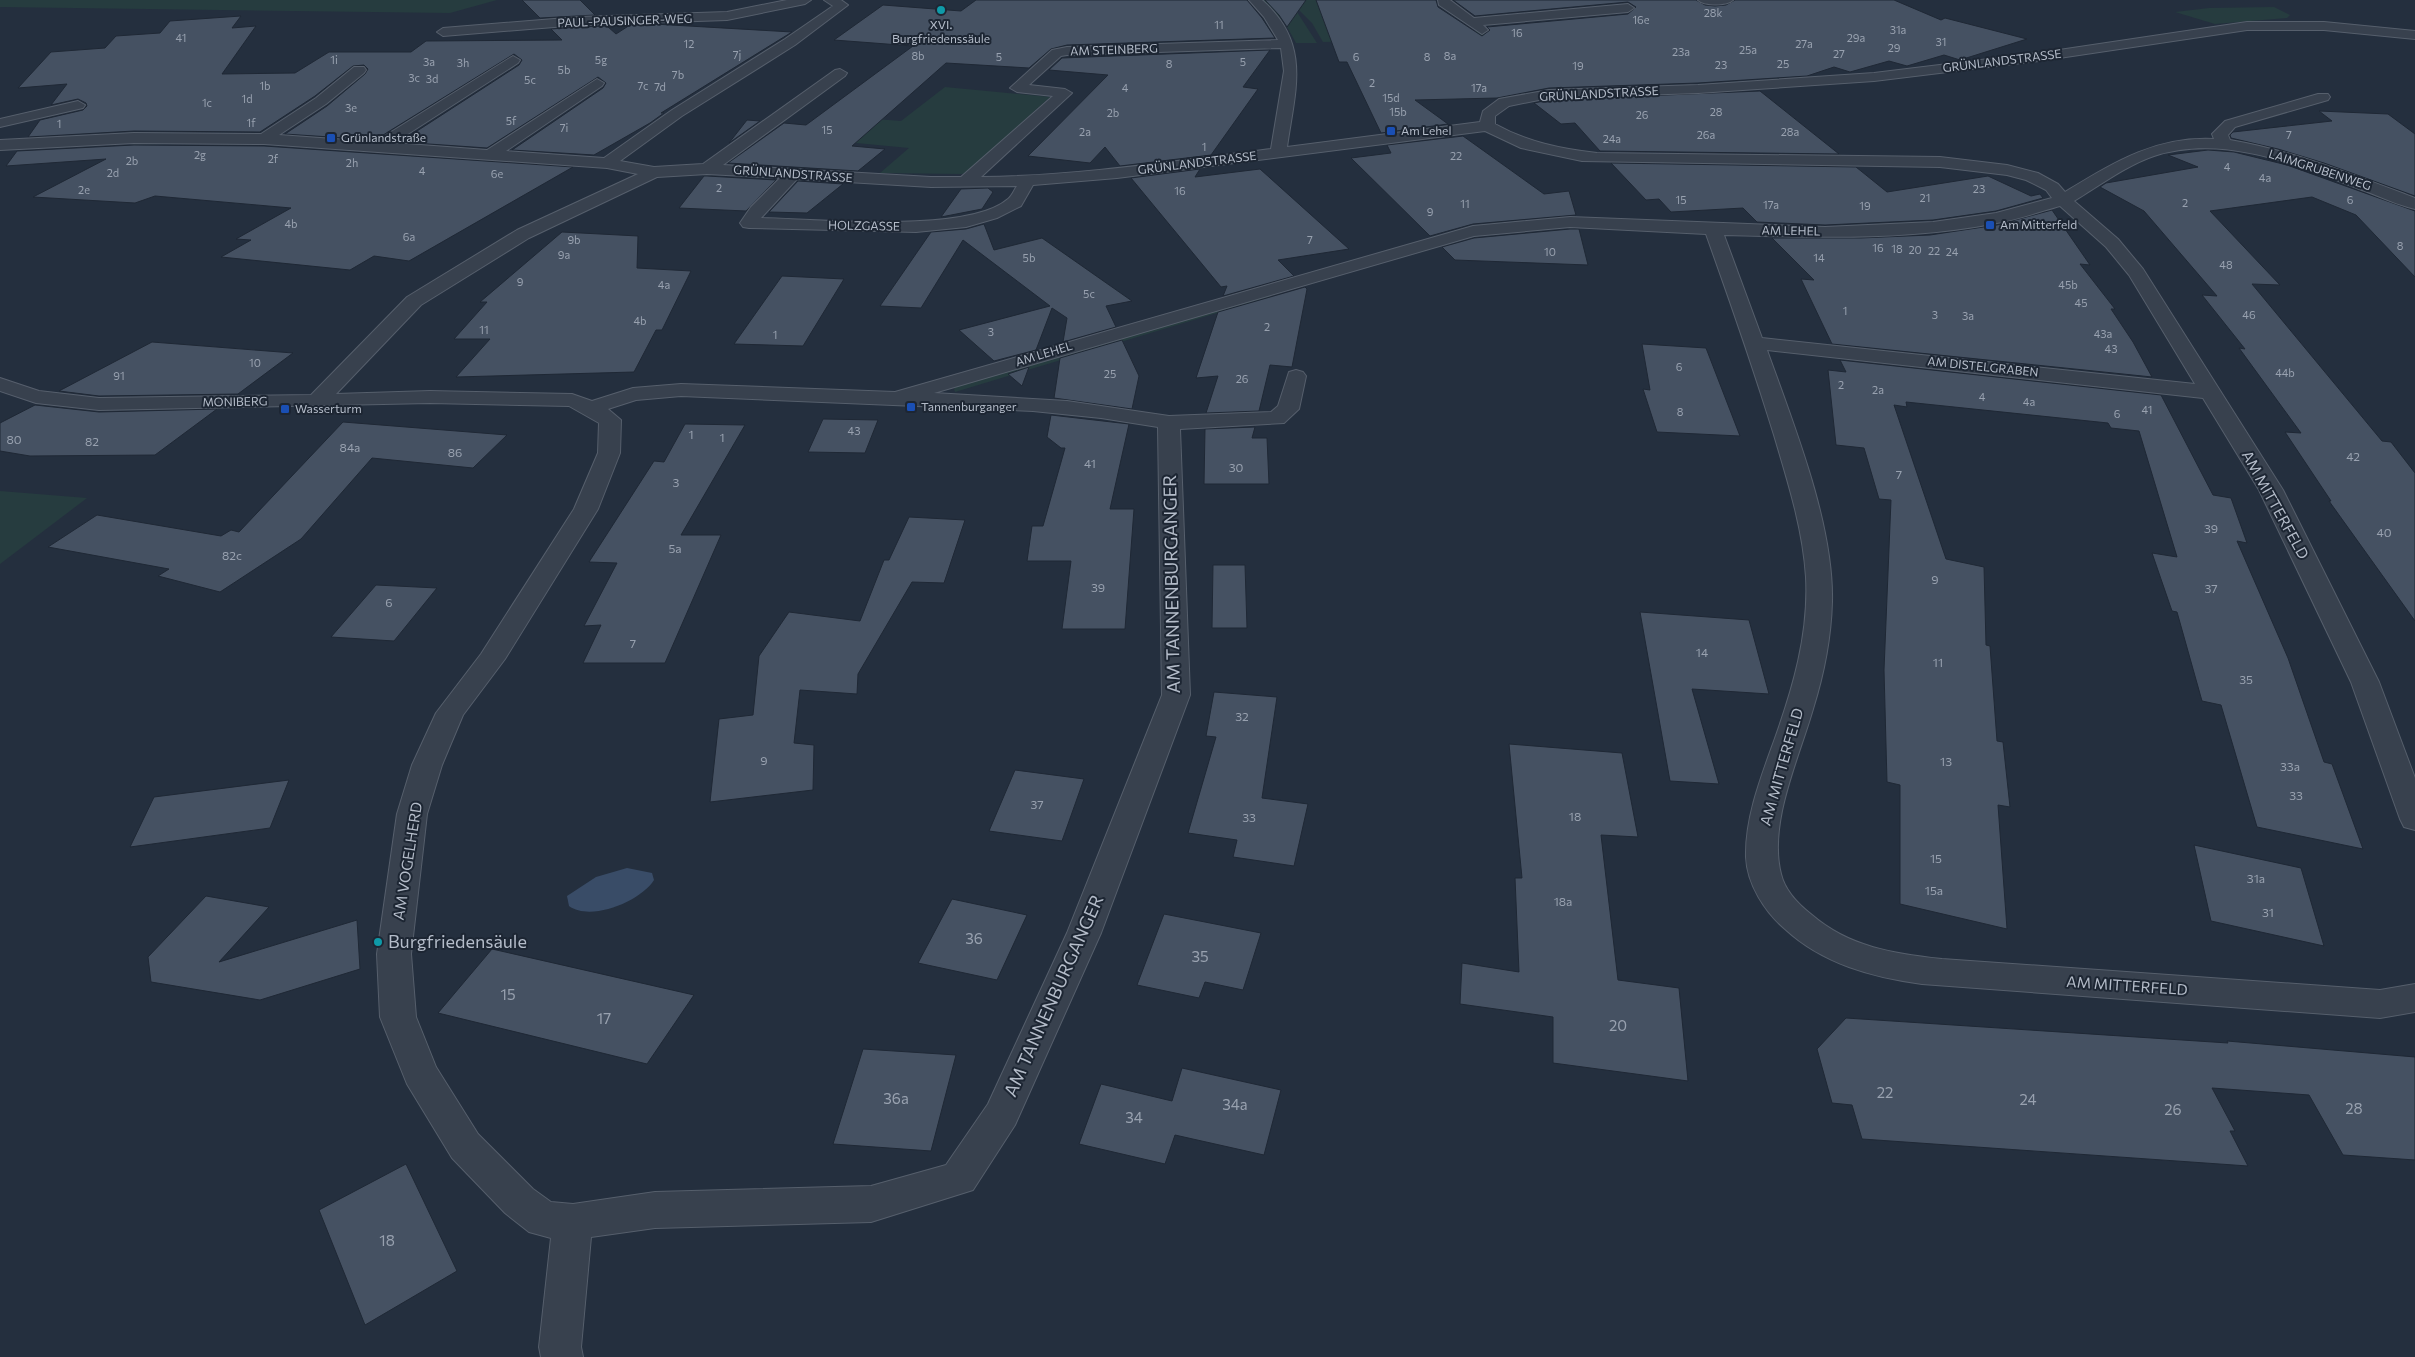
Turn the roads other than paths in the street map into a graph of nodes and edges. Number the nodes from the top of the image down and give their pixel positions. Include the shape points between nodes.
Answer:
1 (805, 0) edge
2 (830, 0) edge
3 (1255, 0) edge
4 (1444, 0) edge
5 (1704, 0) edge
6 (1727, 0) edge
7 (1628, 8) dead end
8 (443, 32) dead end
9 (2415, 35) edge
10 (1285, 44) junction
11 (513, 60) dead end
12 (358, 70) dead end
13 (840, 73) dead end
14 (597, 83) dead end
15 (2323, 97) dead end
16 (78, 105) dead end
17 (0, 122) edge
18 (1487, 126) junction
19 (264, 139) junction
20 (2223, 144) junction
21 (0, 145) edge
22 (378, 148) junction
23 (1278, 153) junction
24 (490, 155) junction
25 (607, 163) junction
26 (707, 169) junction
27 (654, 172) junction
28 (793, 174) junction
29 (1028, 181) junction
30 (965, 182) junction
31 (2063, 200) junction
32 (2415, 204) edge
33 (1713, 229) junction
34 (1755, 343) junction
35 (1296, 376) dead end
36 (0, 384) edge
37 (2210, 392) junction
38 (896, 398) junction
39 (317, 401) junction
40 (591, 408) junction
41 (1169, 423) junction
42 (2415, 819) edge
43 (2415, 998) edge
44 (573, 1222) junction
45 (562, 1357) edge

1 - 8 street, PAUL-PAUSINGER-WEG via 727,16 578,21
2 - 25 street via 842,5
3 - 10 street via 1274,21
4 - 7 street via 1477,26
5 - 6 street
9 - 18 street, GRÜNLANDSTRASSE via 2295,24 2219,28 2076,52 1874,77 1698,89 1549,94 1504,102 1488,114
10 - 23 street via 1291,70
10 - 30 street, AM STEINBERG via 1057,53 1017,88 1065,93
11 - 22 street
12 - 19 street via 321,101
13 - 26 street, GRÜNLANDSTRASSE
14 - 24 street
15 - 20 street via 2230,124 2220,134
16 - 17 street
18 - 23 street, GRÜNLANDSTRASSE
18 - 31 street via 1524,145 1560,154 1597,158 1973,164 2032,176 2052,187
19 - 21 street, GRÜNLANDSTRASSE via 134,138
19 - 22 street, GRÜNLANDSTRASSE
20 - 31 street, LAIMGRUBENWEG via 2200,143 2149,152
20 - 32 street, LAIMGRUBENWEG via 2259,150 2314,166
22 - 24 street, GRÜNLANDSTRASSE
23 - 29 street, GRÜNLANDSTRASSE
24 - 25 street, GRÜNLANDSTRASSE
25 - 27 street, GRÜNLANDSTRASSE
26 - 27 street, GRÜNLANDSTRASSE
26 - 28 street, GRÜNLANDSTRASSE
27 - 39 street, GRÜNLANDSTRASSE via 522,234 414,301
28 - 29 street, HOLZGASSE via 749,223 916,227 966,222 1015,202
28 - 30 street, GRÜNLANDSTRASSE
29 - 30 street, GRÜNLANDSTRASSE
31 - 33 street, AM LEHEL via 1997,218 1933,227 1825,232
31 - 37 street, AM MITTERFELD via 2112,242 2137,273
33 - 34 street, AM MITTERFELD
33 - 38 street, AM LEHEL via 1570,222 1473,231
34 - 37 street, AM DISTELGRABEN
34 - 43 street, AM MITTERFELD via 1798,476 1816,556 1819,596 1817,635 1806,688 1765,820 1761,851 1764,875 1776,900 1828,944 1862,958 1897,966 2380,1004
35 - 41 street via 1288,409 1276,418
36 - 39 street, MONIBERG via 36,397 99,404
37 - 42 street, AM MITTERFELD via 2271,490 2365,682
38 - 40 street, AM LEHEL via 681,390 633,394
38 - 41 street via 1061,406 1130,414
39 - 40 street, MONIBERG via 534,398 572,400
40 - 44 street, AM VOGELHERD via 610,420 609,453 586,510 492,659 450,713 427,765 412,814 394,954 398,1017 420,1073 465,1146 519,1201 543,1219
41 - 44 street, AM TANNENBURGANGER via 1176,695 1084,933 1011,1096 959,1178 871,1204 655,1210
44 - 45 street via 560,1347

